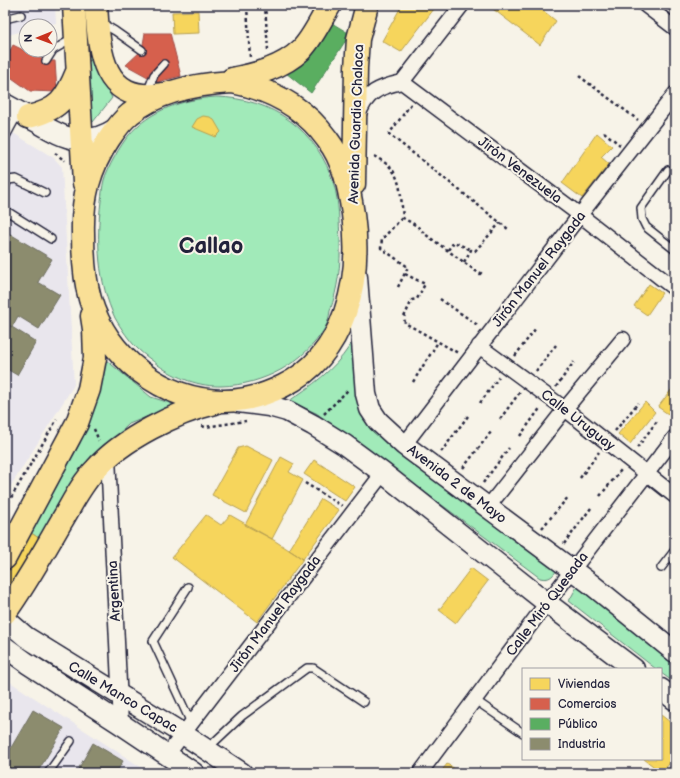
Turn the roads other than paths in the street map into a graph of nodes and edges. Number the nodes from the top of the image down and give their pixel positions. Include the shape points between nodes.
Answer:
1 (74, 5) edge
2 (330, 5) edge
3 (367, 5) edge
4 (462, 5) edge
5 (644, 5) edge
6 (97, 13) edge
7 (21, 15) dead end
8 (5, 20) edge
9 (675, 28) edge
10 (76, 38) junction
11 (142, 50) dead end
12 (46, 61) dead end
13 (164, 64) dead end
14 (77, 72) junction
15 (402, 82) junction
16 (194, 85) junction
17 (675, 94) edge
18 (146, 95) junction
19 (18, 111) edge
20 (117, 128) junction
21 (354, 130) junction
22 (5, 138) edge
23 (82, 140) junction
24 (668, 170) dead end
25 (5, 187) edge
26 (45, 193) dead end
27 (85, 196) junction
28 (5, 210) edge
29 (580, 215) junction
30 (354, 220) junction
31 (51, 239) dead end
32 (675, 250) edge
33 (355, 251) junction
34 (675, 289) edge
35 (90, 299) junction
36 (623, 339) dead end
37 (479, 346) junction
38 (228, 401) junction
39 (565, 410) junction
40 (675, 436) edge
41 (404, 444) junction
42 (108, 457) junction
43 (383, 473) junction
44 (648, 474) junction
45 (675, 496) edge
46 (481, 502) junction
47 (675, 550) edge
48 (5, 558) edge
49 (661, 568) dead end
50 (572, 571) junction
51 (188, 587) dead end
52 (548, 603) junction
53 (5, 614) edge
54 (5, 619) edge
55 (5, 646) edge
56 (675, 652) edge
57 (633, 668) edge
58 (662, 691) edge
59 (120, 696) junction
60 (475, 700) junction
61 (675, 700) edge
62 (364, 702) dead end
63 (121, 724) junction
64 (187, 728) junction
65 (522, 732) edge
66 (71, 741) dead end
67 (207, 750) junction
68 (167, 755) junction
69 (48, 773) edge
70 (194, 773) edge
71 (242, 773) edge
72 (420, 773) edge

1 - 10 main road
2 - 16 main road via 301,50 283,63 260,72
3 - 21 main road, Avenida Guardia Chalaca via 358,39
4 - 15 street
5 - 9 street
6 - 11 lane via 115,31
6 - 18 main road via 100,53 110,76 124,89
7 - 8 lane
10 - 12 lane via 53,50
10 - 14 main road
13 - 18 lane via 151,80
14 - 19 main road via 68,92 51,109 40,114
14 - 23 main road
15 - 21 street via 386,85 368,96 361,106
15 - 29 street, Jirón Venezuela
16 - 18 main road
16 - 20 main road via 142,105
16 - 30 main road via 232,82 253,86 288,102 316,125 328,139 344,171
17 - 29 street, Jirón Manuel Raygada
19 - 22 lane
19 - 23 main road via 61,136
20 - 23 main road via 106,135
20 - 27 main road via 101,150 89,175
21 - 30 main road, Avenida Guardia Chalaca
23 - 27 main road
24 - 32 lane via 641,208 646,227
25 - 26 lane via 8,180 16,179
27 - 35 main road via 83,249
28 - 31 lane
29 - 34 street, Jirón Venezuela
29 - 37 street, Jirón Manuel Raygada
30 - 33 main road
33 - 38 main road via 354,276 346,312 338,330 309,370 274,391
33 - 41 main road, Avenida 2 de Mayo via 366,394 370,409 378,421
35 - 38 main road via 106,335 119,353 146,376 181,394 200,399
35 - 48 main road via 95,358 89,389 77,423
36 - 39 street
37 - 39 street, Calle Uruguay
37 - 41 street, Jirón Manuel Raygada
38 - 42 main road via 200,407 180,415 141,434
38 - 43 main road via 287,411 313,425
39 - 44 street, Calle Uruguay
39 - 46 street
40 - 44 street, Calle Miró Quesada
41 - 46 main road, Avenida 2 de Mayo
42 - 53 main road via 81,487 22,590
42 - 59 street, Argentina
43 - 52 main road
43 - 64 street, Jirón Manuel Raygada
44 - 45 street, Calle Uruguay
44 - 50 street, Calle Miró Quesada
46 - 50 main road, Avenida 2 de Mayo
47 - 49 lane
50 - 52 street, Calle Miró Quesada
50 - 56 main road, Avenida 2 de Mayo
51 - 64 lane via 153,641
52 - 57 main road
52 - 60 street, Calle Miró Quesada
54 - 59 main road, Calle Manco Capac via 26,637
55 - 63 main road, Calle Manco Capac
58 - 61 main road
59 - 63 street, Argentina
59 - 64 main road, Calle Manco Capac
60 - 65 lane
60 - 72 street, Calle Miró Quesada
62 - 67 lane via 313,668 308,668 242,716
63 - 68 main road, Calle Manco Capac
64 - 67 main road, Calle Manco Capac
64 - 68 street, Jirón Manuel Raygada
66 - 69 lane
67 - 71 main road, Calle Manco Capac
68 - 70 main road, Calle Manco Capac

